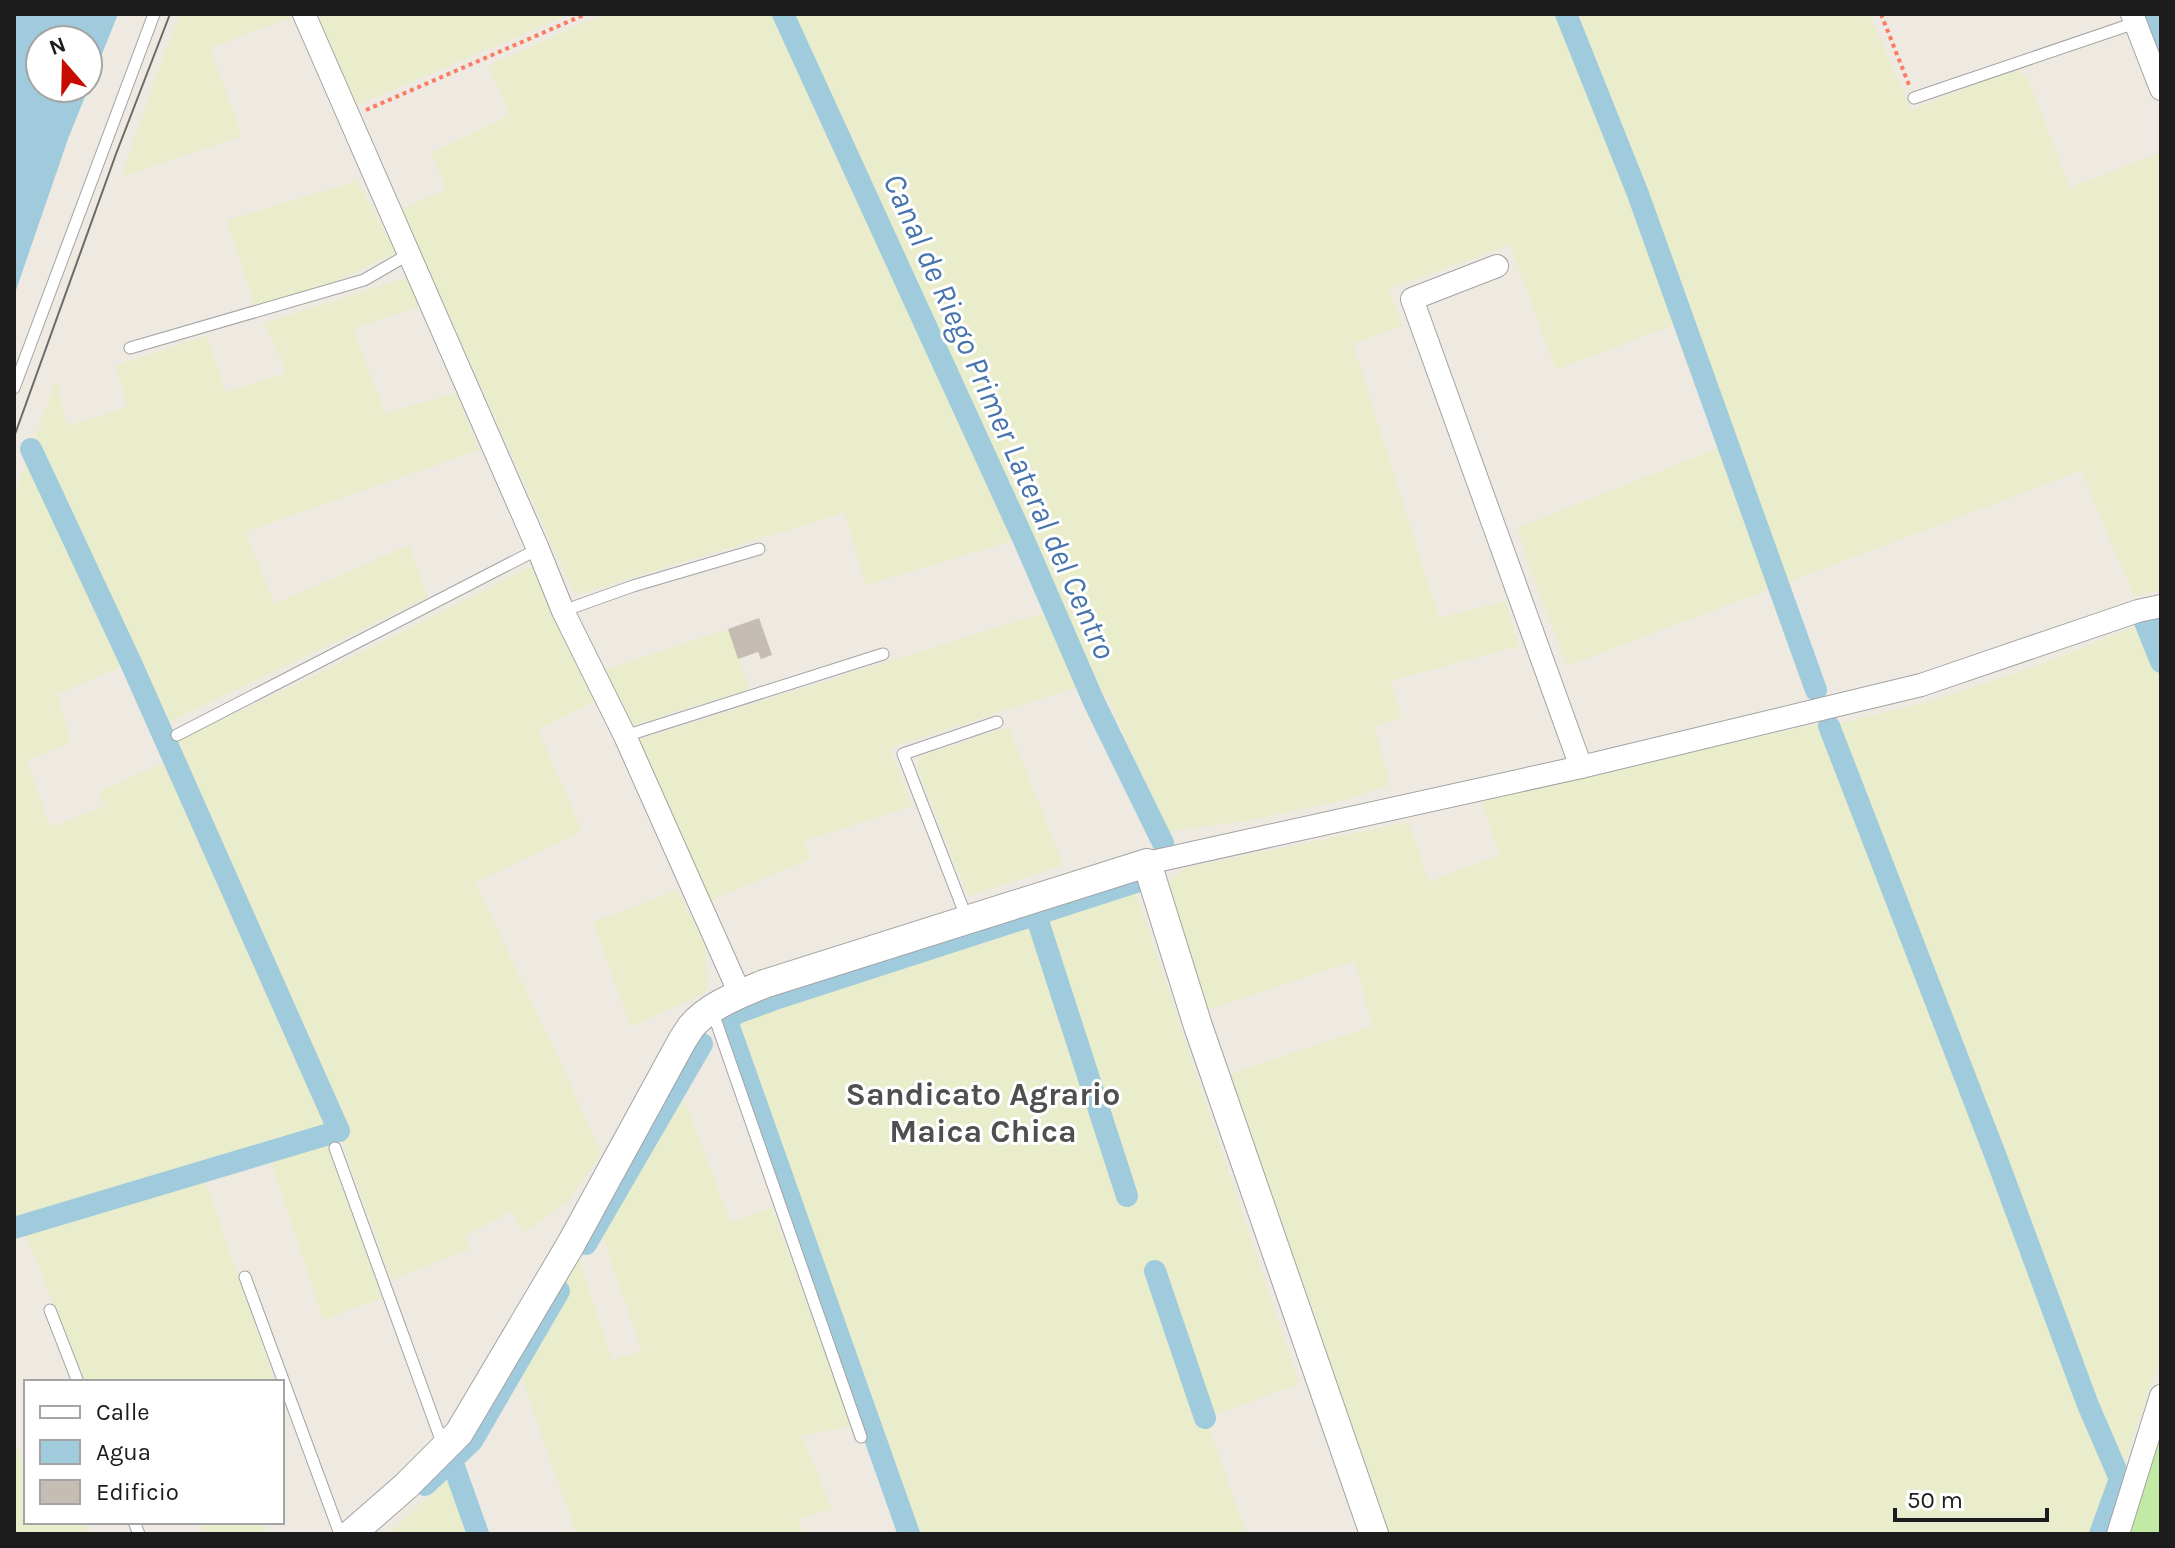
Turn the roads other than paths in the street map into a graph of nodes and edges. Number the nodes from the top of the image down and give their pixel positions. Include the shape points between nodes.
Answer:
1 (154, 14) edge
2 (304, 14) edge
3 (2134, 19) edge
4 (2161, 89) edge
5 (1914, 98) road end
6 (409, 254) junction
7 (1497, 266) dead end
8 (130, 348) dead end
9 (14, 388) edge
10 (538, 549) junction
11 (759, 549) dead end
12 (2161, 606) edge
13 (563, 611) junction
14 (883, 654) dead end
15 (997, 722) dead end
16 (177, 735) dead end
17 (625, 736) junction
18 (1581, 767) junction
19 (1147, 863) junction
20 (967, 920) junction
21 (740, 994) junction
22 (712, 1009) junction
23 (335, 1148) dead end
24 (245, 1277) dead end
25 (50, 1310) dead end
26 (77, 1380) edge
27 (283, 1380) edge
28 (284, 1383) edge
29 (2161, 1396) edge
30 (861, 1437) dead end
31 (444, 1448) junction
32 (340, 1534) edge
33 (351, 1534) edge
34 (1374, 1534) edge
35 (2118, 1534) edge

1 - 9 lane
2 - 6 street
3 - 4 street
3 - 5 lane
6 - 8 lane via 364,280
6 - 10 street
7 - 18 street via 1412,299
10 - 13 street
10 - 16 lane
11 - 13 lane
12 - 18 street via 1921,685
13 - 17 street
14 - 17 lane
15 - 20 lane via 903,754
17 - 21 street
18 - 19 street
19 - 20 street
19 - 34 street
20 - 21 street
21 - 22 street
22 - 30 lane
22 - 31 street via 692,1025 503,1362
23 - 31 lane
24 - 27 lane
25 - 26 lane
28 - 32 lane
29 - 35 street
31 - 33 street

